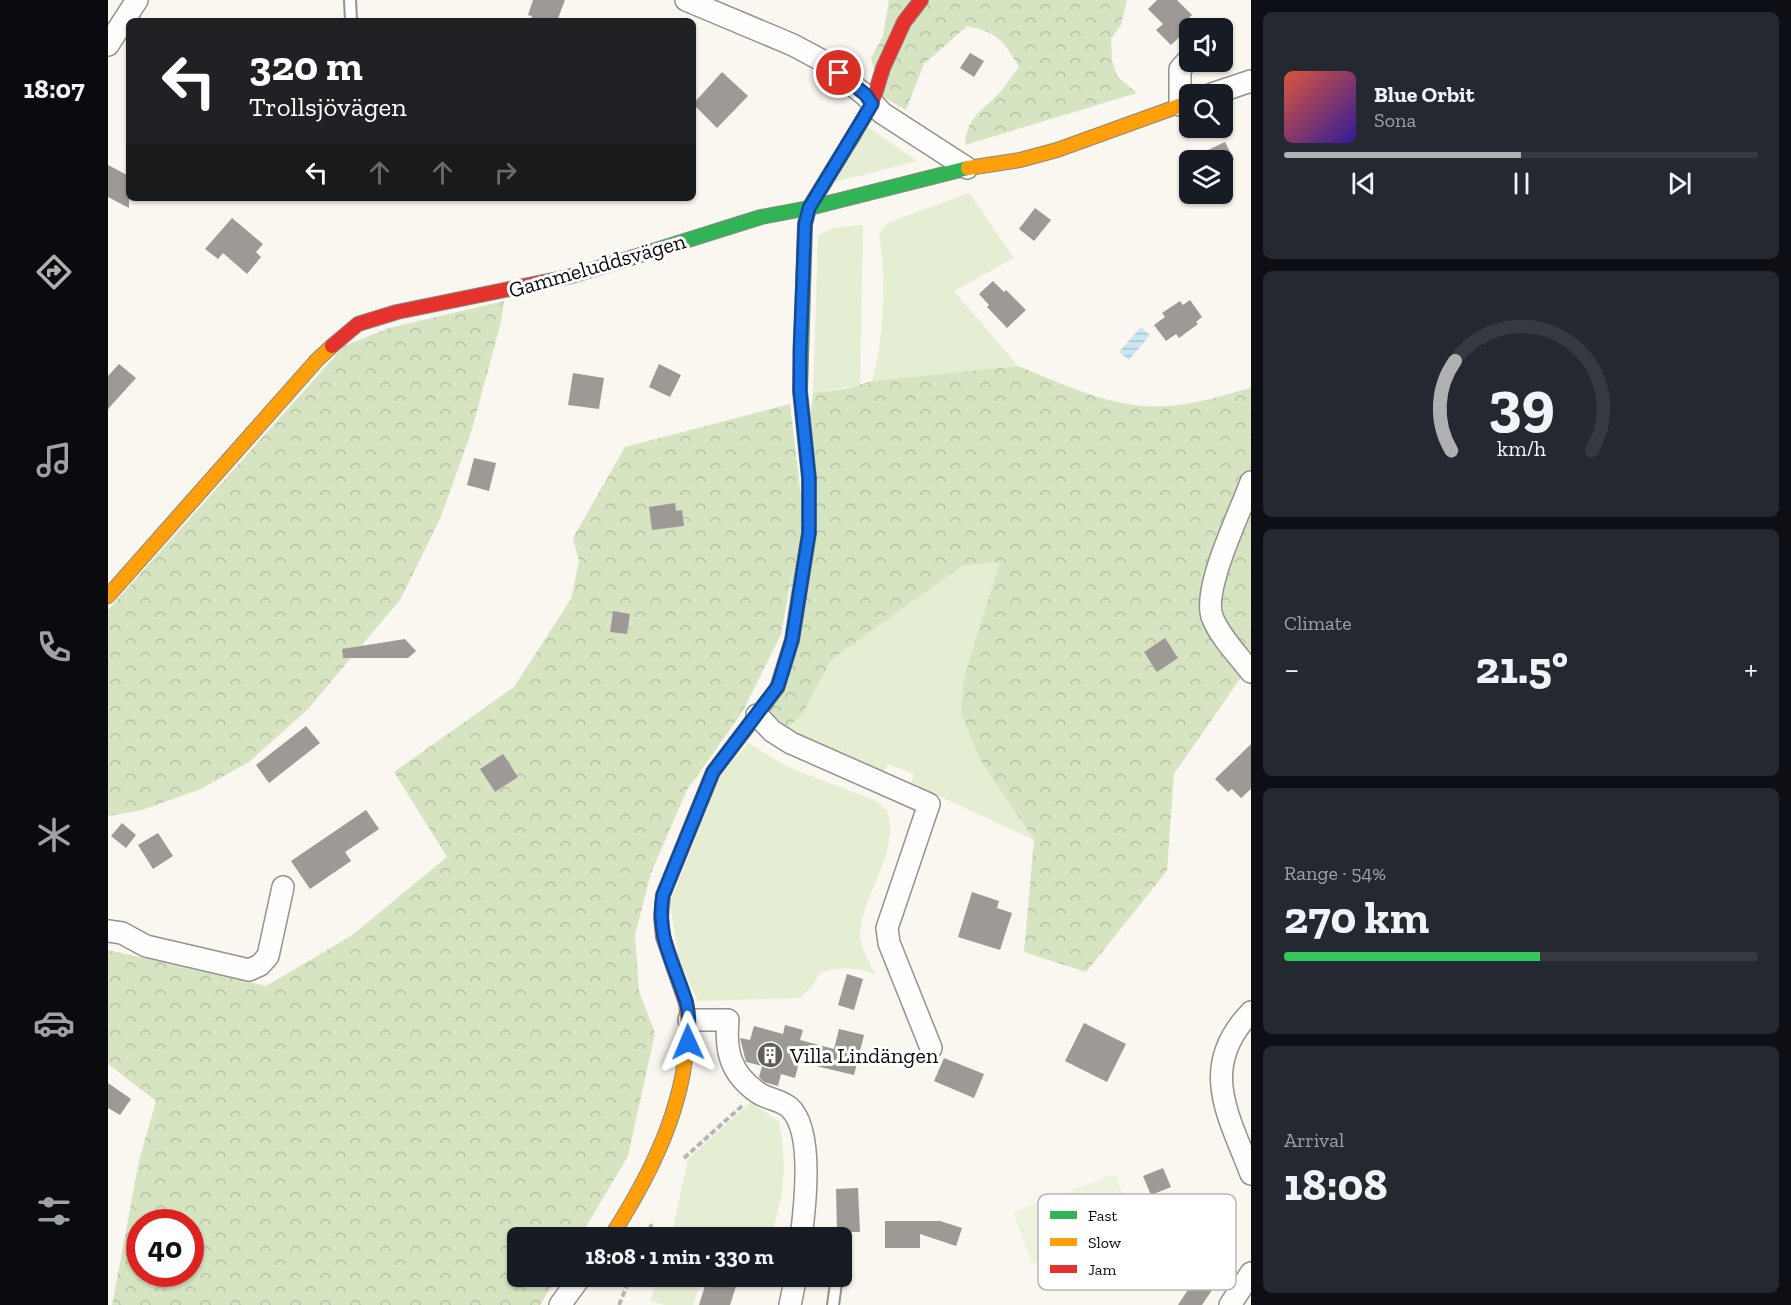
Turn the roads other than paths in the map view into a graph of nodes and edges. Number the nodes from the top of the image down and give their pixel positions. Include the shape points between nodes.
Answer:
1 (137, 0) edge
2 (350, 0) edge
3 (686, 0) edge
4 (921, 0) edge
5 (351, 18) edge
6 (108, 45) edge
7 (1251, 81) edge
8 (1233, 87) edge
9 (872, 104) junction
10 (1179, 106) edge
11 (967, 168) junction
12 (809, 208) junction
13 (1251, 482) edge
14 (108, 596) edge
15 (1251, 672) edge
16 (757, 715) junction
17 (283, 887) dead end
18 (108, 931) edge
19 (1251, 1012) edge
20 (689, 1020) junction
21 (931, 1048) dead end
22 (1251, 1174) edge
23 (616, 1227) edge
24 (802, 1227) edge
25 (1251, 1273) edge
26 (573, 1287) edge
27 (794, 1287) edge
28 (835, 1287) edge
29 (560, 1305) edge
30 (790, 1305) edge
31 (833, 1305) edge
32 (1230, 1305) edge

1 - 6 street
2 - 5 lane
3 - 9 street via 794,45 820,60
4 - 9 street via 904,22
7 - 8 street
9 - 11 street
9 - 12 street
10 - 11 street, Gammeluddsvägen via 1057,150
11 - 12 street, Gammeluddsvägen
12 - 14 street, Gammeluddsvägen via 761,216 568,277 397,312 358,324 317,360
12 - 16 street via 805,224 800,391 809,478 809,533 786,665 778,686
13 - 15 street via 1209,602 1212,618
16 - 20 street via 713,772 663,895 659,915 663,939 685,997
16 - 21 street via 791,743 929,804 887,928 889,943
17 - 18 street via 268,956 249,970 146,946 122,933
19 - 22 street via 1231,1037 1223,1055 1220,1079 1221,1099
20 - 23 street via 682,1076 668,1121 636,1194
20 - 24 street via 728,1020 726,1046 741,1076 757,1092 790,1108 802,1132 806,1160
25 - 32 street
26 - 29 street
27 - 30 street
28 - 31 lane

